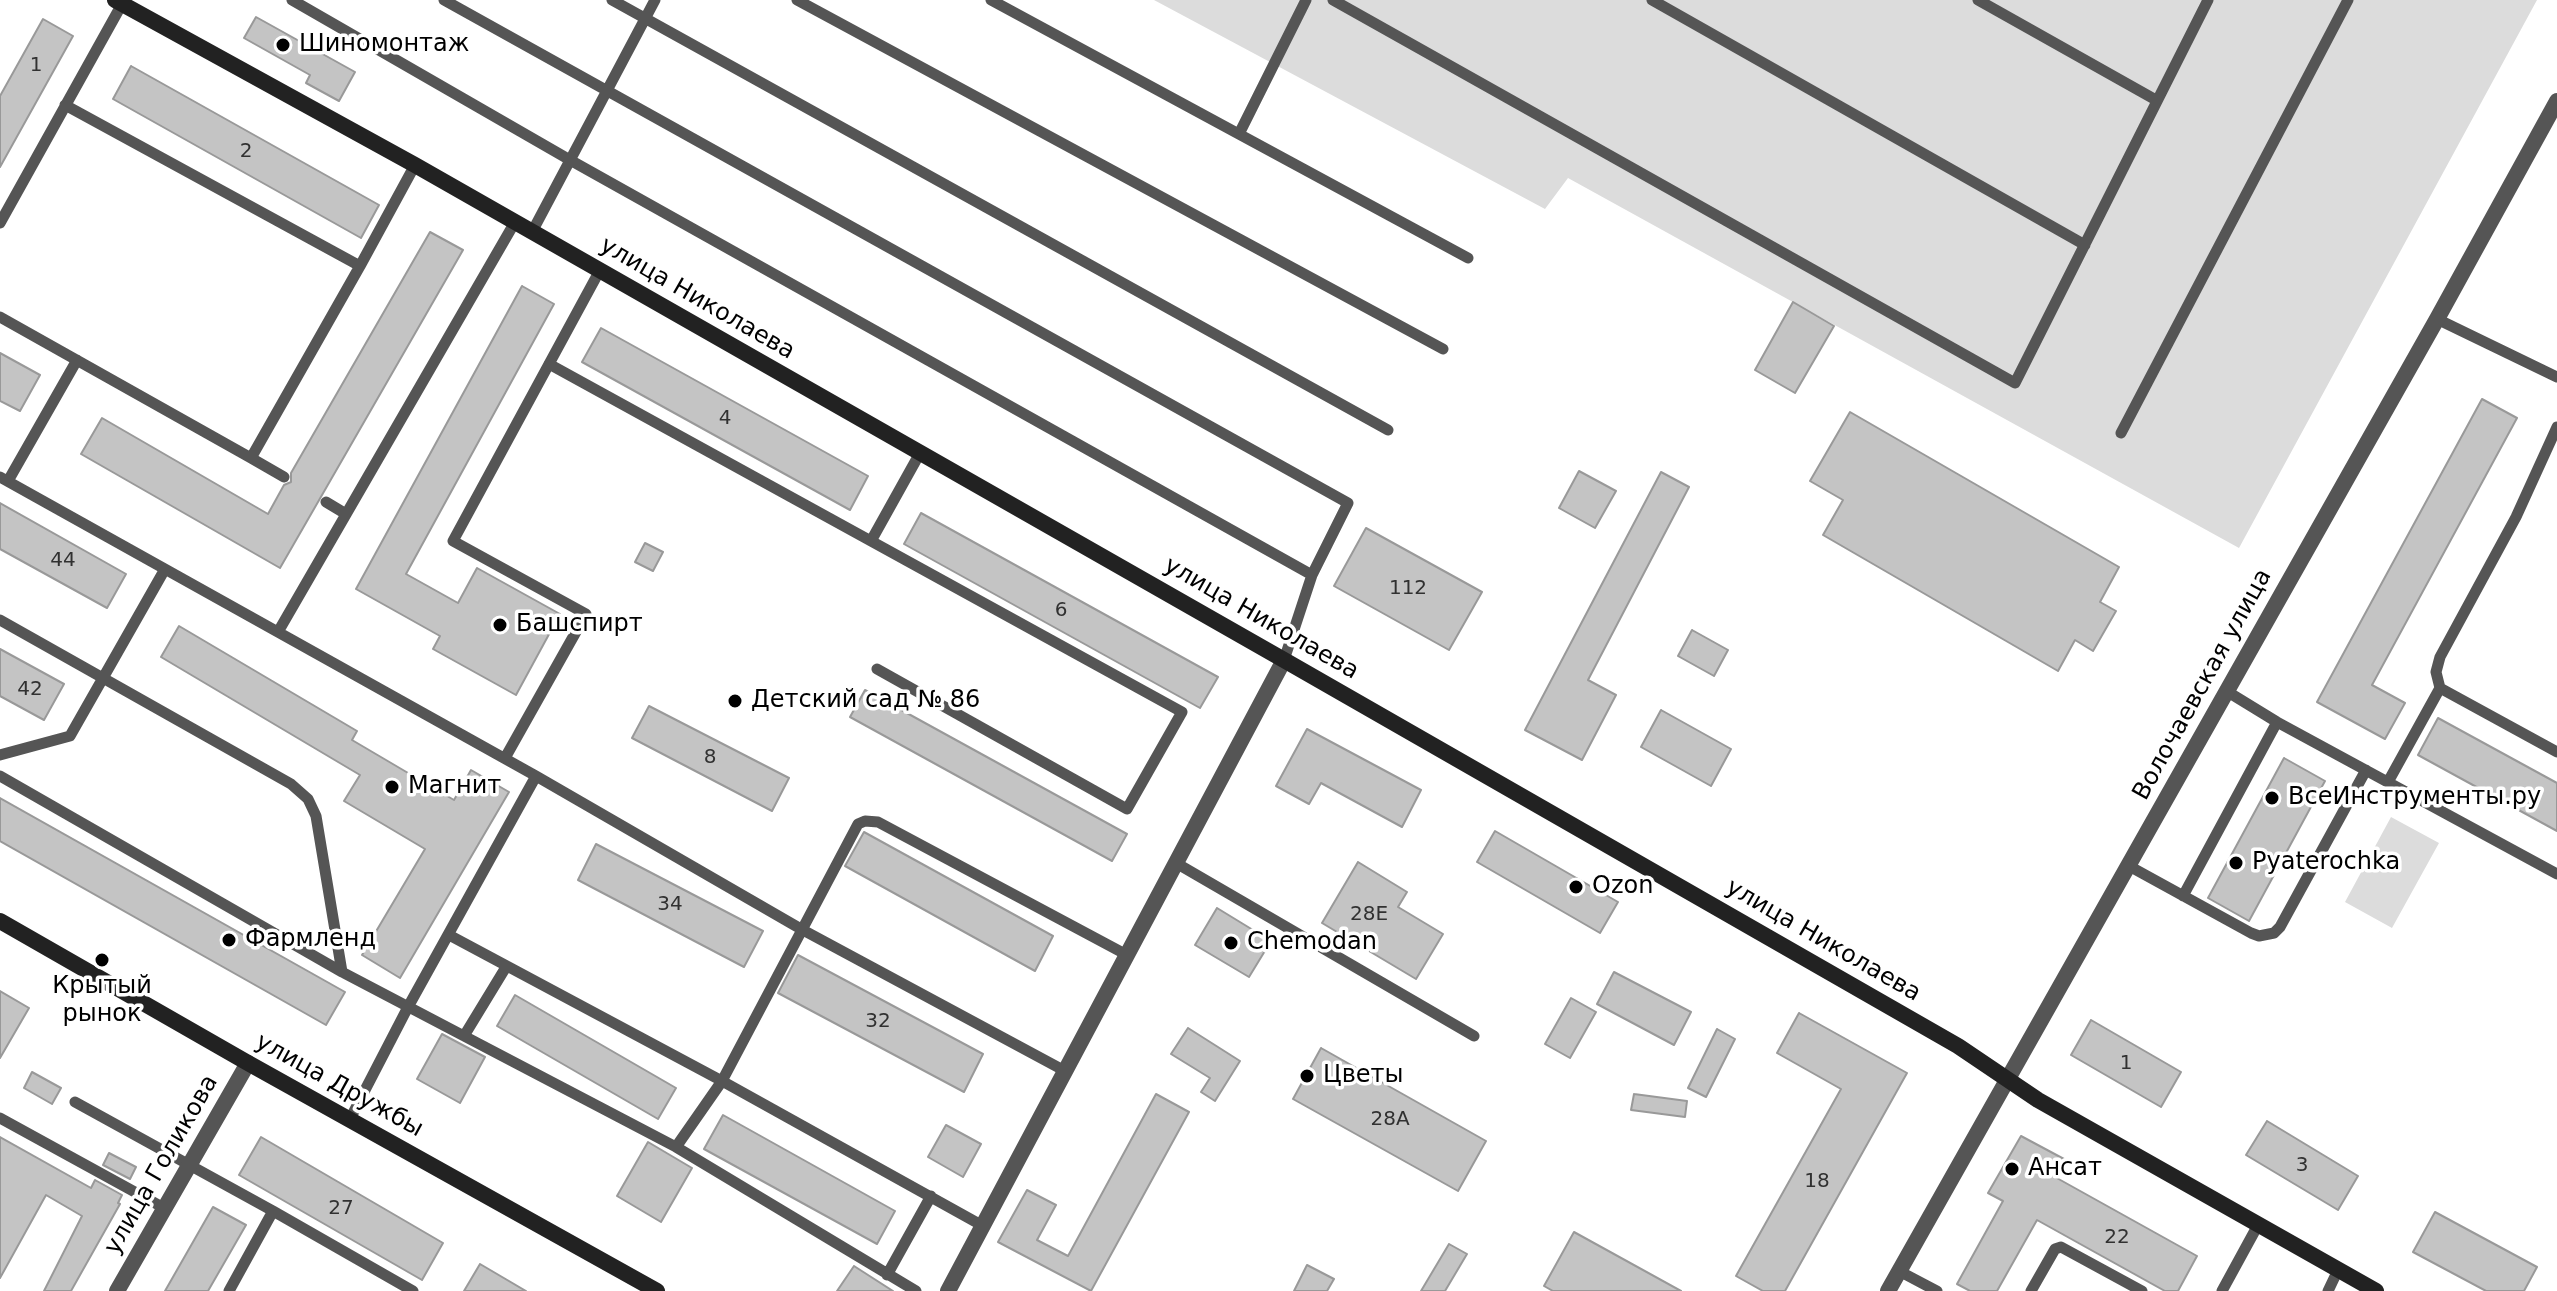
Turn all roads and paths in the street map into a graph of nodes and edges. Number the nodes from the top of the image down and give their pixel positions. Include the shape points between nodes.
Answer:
1 (292, 0) edge
2 (444, 0) edge
3 (612, 0) edge
4 (655, 0) edge
5 (797, 0) edge
6 (991, 0) edge
7 (1306, 0) edge
8 (1333, 0) edge
9 (1652, 0) edge
10 (1978, 0) edge
11 (2208, 0) edge
12 (2348, 0) edge
13 (118, 2) edge
14 (645, 18) junction
15 (607, 90) junction
16 (2156, 100) junction
17 (2557, 101) edge
18 (65, 105) junction
19 (1239, 134) junction
20 (570, 160) junction
21 (415, 165) junction
22 (515, 222) junction
23 (0, 223) edge
24 (532, 232) junction
25 (2085, 245) junction
26 (1468, 258) dead end
27 (360, 266) junction
28 (600, 270) junction
29 (0, 317) edge
30 (2437, 319) junction
31 (1443, 349) dead end
32 (77, 360) junction
33 (549, 364) junction
34 (2557, 377) edge
35 (2557, 427) edge
36 (1388, 430) dead end
37 (2121, 433) dead end
38 (920, 453) junction
39 (251, 458) junction
40 (284, 477) dead end
41 (4, 479) edge
42 (326, 502) dead end
43 (346, 514) junction
44 (871, 541) junction
45 (165, 569) junction
46 (1312, 575) junction
47 (0, 620) edge
48 (278, 632) junction
49 (1284, 660) junction
50 (877, 669) dead end
51 (103, 678) junction
52 (2440, 688) junction
53 (2228, 692) junction
54 (2277, 722) junction
55 (2557, 752) edge
56 (0, 755) edge
57 (505, 758) junction
58 (2366, 770) junction
59 (0, 776) edge
60 (536, 776) junction
61 (2388, 782) junction
62 (1176, 863) junction
63 (2129, 866) junction
64 (2557, 874) edge
65 (2183, 896) junction
66 (0, 921) edge
67 (801, 929) junction
68 (449, 935) junction
69 (1127, 955) junction
70 (506, 967) junction
71 (342, 972) junction
72 (408, 1007) junction
73 (464, 1036) junction
74 (1474, 1036) dead end
75 (248, 1063) junction
76 (1065, 1071) junction
77 (2006, 1079) junction
78 (722, 1081) junction
79 (75, 1102) dead end
80 (0, 1118) edge
81 (350, 1119) junction
82 (676, 1147) junction
83 (189, 1164) junction
84 (931, 1196) junction
85 (164, 1208) junction
86 (273, 1211) junction
87 (2258, 1225) junction
88 (983, 1226) junction
89 (2338, 1270) junction
90 (1899, 1271) junction
91 (887, 1275) junction
92 (117, 1291) edge
93 (229, 1291) edge
94 (413, 1291) edge
95 (657, 1291) edge
96 (916, 1291) edge
97 (948, 1291) edge
98 (1888, 1291) edge
99 (1937, 1291) edge
100 (2031, 1291) edge
101 (2142, 1291) edge
102 (2222, 1291) edge
103 (2328, 1291) edge
104 (2376, 1291) edge

1 - 20 lane
2 - 15 lane
3 - 14 lane
4 - 14 lane
5 - 31 lane
6 - 19 lane
7 - 19 lane
8 - 25 lane via 2015,383
9 - 25 lane
10 - 16 lane
11 - 16 lane
12 - 37 lane
13 - 18 lane
13 - 21 main road, улица Николаева
14 - 15 lane
14 - 36 lane
15 - 20 lane
15 - 46 lane via 1348,503
16 - 25 lane
17 - 30 street, Волочаевская улица
18 - 23 lane
18 - 27 lane
19 - 26 lane
20 - 24 lane
20 - 46 lane
21 - 22 main road, улица Николаева
21 - 27 lane
22 - 24 main road, улица Николаева
22 - 43 lane
24 - 28 main road, улица Николаева
27 - 39 lane
28 - 33 lane
28 - 38 main road, улица Николаева
29 - 32 lane
30 - 34 lane
30 - 53 street, Волочаевская улица
32 - 39 lane
32 - 41 lane
33 - 44 lane
33 - 57 lane via 453,541 586,614
35 - 52 lane via 2516,517 2440,657
38 - 44 lane
38 - 49 main road, улица Николаева
39 - 40 lane
41 - 45 lane
42 - 43 lane
43 - 48 lane
44 - 50 lane via 1182,712 1127,809
45 - 48 lane
45 - 51 lane
46 - 49 lane
47 - 51 lane
48 - 57 lane
49 - 62 street
49 - 77 main road, улица Николаева via 1958,1046
51 - 56 lane via 70,736
51 - 71 lane via 291,784 308,799 316,816
52 - 55 lane
52 - 61 lane
53 - 54 lane
53 - 63 street, Волочаевская улица
54 - 58 lane
54 - 65 lane
57 - 60 lane
58 - 61 lane
58 - 65 lane via 2274,933 2251,933
59 - 71 lane
60 - 67 lane
60 - 68 lane
61 - 64 lane
62 - 69 street
62 - 74 lane
63 - 65 lane
63 - 77 street, Волочаевская улица
66 - 75 main road, улица Дружбы
67 - 69 lane via 858,824 871,820
67 - 76 lane
67 - 78 lane
68 - 70 lane
68 - 72 lane
69 - 76 street
70 - 73 lane
70 - 78 lane
71 - 72 lane
72 - 73 lane
72 - 81 lane
73 - 82 lane
75 - 81 main road, улица Дружбы
75 - 83 street, улица Голикова
76 - 88 street
77 - 87 main road, улица Николаева
77 - 90 street, Волочаевская улица
78 - 82 lane
78 - 84 lane
79 - 83 lane
80 - 85 lane
81 - 95 main road, улица Дружбы
82 - 91 lane
83 - 85 street, улица Голикова
83 - 86 lane
84 - 88 lane
84 - 91 lane
85 - 92 street, улица Голикова
86 - 93 lane
86 - 94 lane
87 - 89 main road, улица Николаева
87 - 102 lane
88 - 97 street
89 - 103 lane
89 - 104 main road, улица Николаева
90 - 98 street, Волочаевская улица
90 - 99 lane
91 - 96 lane
100 - 101 lane via 2061,1247

